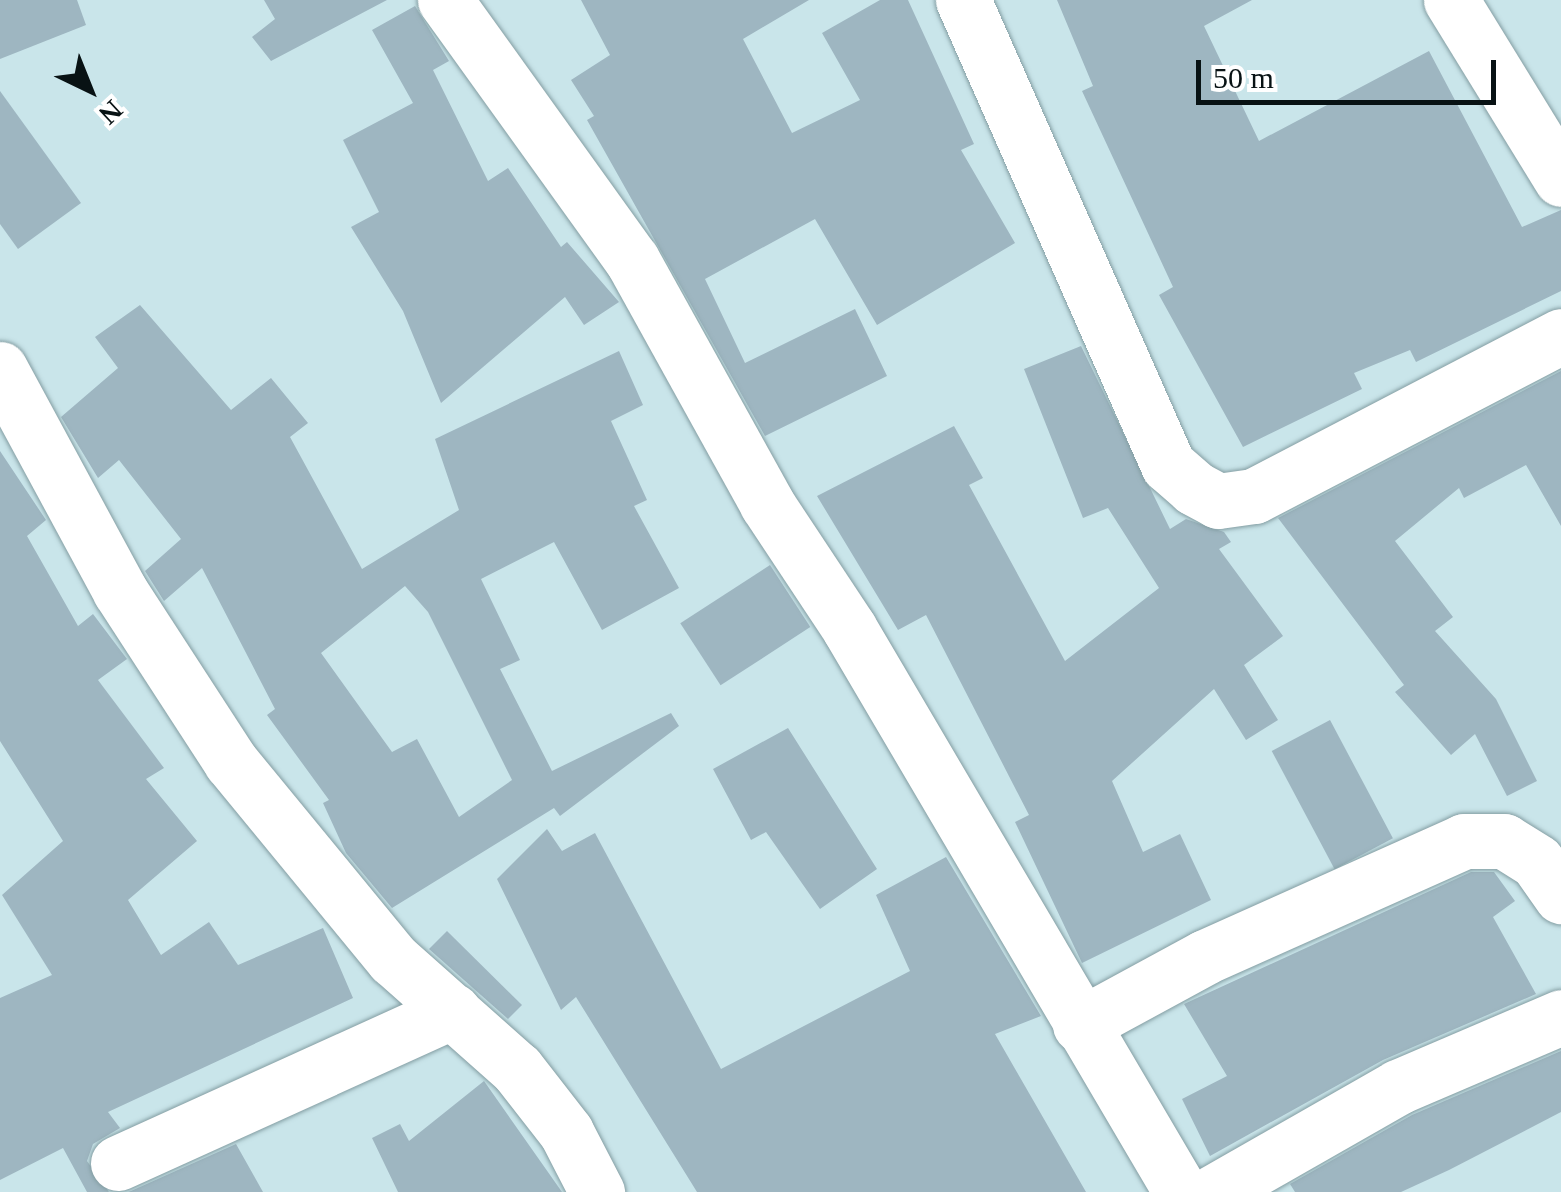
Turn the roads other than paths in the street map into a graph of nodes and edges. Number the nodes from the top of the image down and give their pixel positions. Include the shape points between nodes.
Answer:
1 (445, 0) edge
2 (963, 0) edge
3 (1451, 0) edge
4 (1561, 179) edge
5 (1561, 336) edge
6 (0, 369) edge
7 (1561, 896) edge
8 (453, 1011) junction
9 (1561, 1017) edge
10 (1080, 1025) junction
11 (118, 1163) dead end
12 (597, 1192) edge
13 (1181, 1192) edge
14 (1214, 1192) edge

1 - 10 street via 632,260 766,504 849,628
2 - 5 street via 1168,465 1194,488 1218,500 1254,496
3 - 4 street
6 - 8 street via 120,591 231,762 393,959
7 - 10 street via 1537,862 1504,841 1464,840 1205,957
8 - 11 street
8 - 12 street via 556,1120
9 - 14 street via 1398,1088
10 - 13 street

